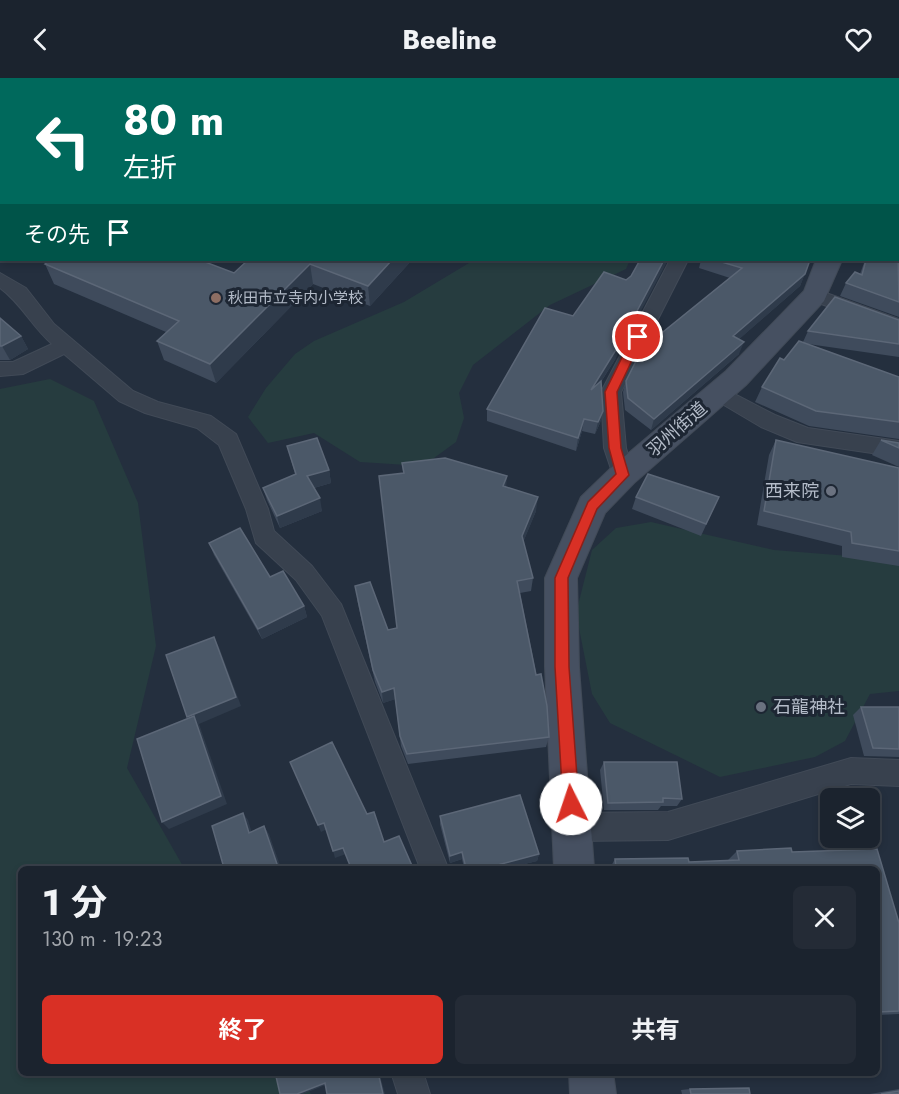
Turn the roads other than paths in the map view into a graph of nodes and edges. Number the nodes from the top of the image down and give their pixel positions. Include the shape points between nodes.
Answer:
1 (678, 261) edge
2 (829, 261) edge
3 (0, 279) edge
4 (815, 295) junction
5 (899, 326) edge
6 (66, 345) junction
7 (0, 369) edge
8 (719, 393) junction
9 (899, 449) edge
10 (623, 475) junction
11 (899, 773) edge
12 (573, 827) junction
13 (433, 866) edge
14 (574, 866) edge
15 (408, 1076) edge
16 (592, 1076) edge
17 (414, 1094) edge
18 (594, 1094) edge

1 - 10 street via 611,392 615,448
2 - 4 street, 羽州街道
3 - 6 street via 19,292 47,329
4 - 5 street
4 - 8 street, 羽州街道
6 - 7 street via 16,369
6 - 13 street via 126,396 152,408 204,422 228,440 264,536 304,573 332,611
8 - 9 street via 768,421 805,436
8 - 10 street, 羽州街道
10 - 12 street, 羽州街道 via 592,506 561,578 562,667
11 - 12 street via 851,771 668,826
12 - 14 street, 羽州街道
15 - 17 street
16 - 18 street

